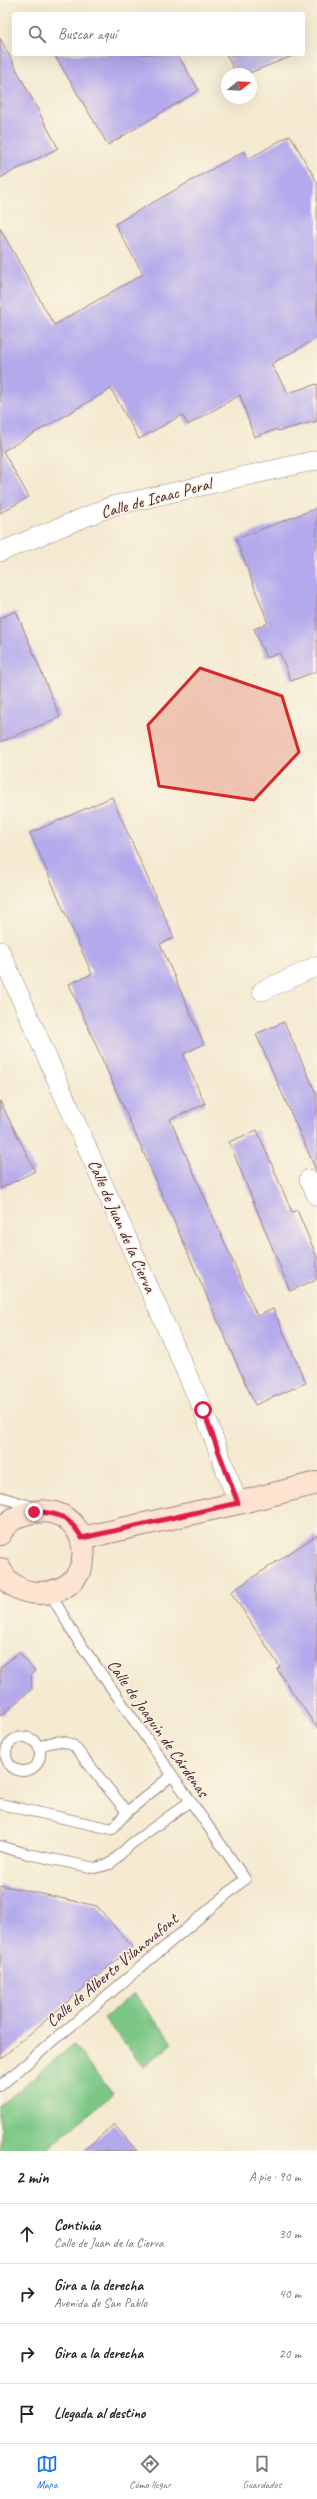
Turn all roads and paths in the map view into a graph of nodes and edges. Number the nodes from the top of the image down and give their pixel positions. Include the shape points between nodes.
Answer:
1 (317, 460) edge
2 (0, 552) edge
3 (0, 951) edge
4 (317, 966) edge
5 (262, 992) dead end
6 (309, 1178) dead end
7 (317, 1196) edge
8 (317, 1483) edge
9 (0, 1497) edge
10 (238, 1503) junction
11 (52, 1512) junction
12 (21, 1515) junction
13 (0, 1519) edge
14 (0, 1534) edge
15 (82, 1538) junction
16 (2, 1576) edge
17 (50, 1593) junction
18 (39, 1747) dead end
19 (171, 1776) junction
20 (189, 1802) junction
21 (0, 1804) edge
22 (127, 1812) junction
23 (0, 1846) edge
24 (245, 1879) joint
25 (0, 2086) edge

1 - 2 street, Calle de Isaac Peral via 112,506
3 - 10 street, Calle de Juan de la Cierva via 203,1410
4 - 5 street
6 - 7 street
8 - 10 street
9 - 11 lane
10 - 15 street
11 - 12 street
11 - 15 street via 64,1516 75,1525
12 - 13 lane
12 - 14 street via 10,1520
15 - 17 street via 83,1564 76,1577 66,1586
16 - 17 street via 19,1589 32,1593
17 - 19 lane, Calle de Joaquín de Cárdenas via 74,1636
18 - 22 lane via 50,1742 64,1741 74,1746
19 - 20 lane, Calle de Joaquín de Cárdenas
19 - 22 lane
20 - 23 lane via 131,1844 110,1864 94,1868
20 - 24 lane, Calle de Joaquín de Cárdenas
21 - 22 lane via 112,1829
24 - 25 lane, Calle de Alberto Vilanovafont

